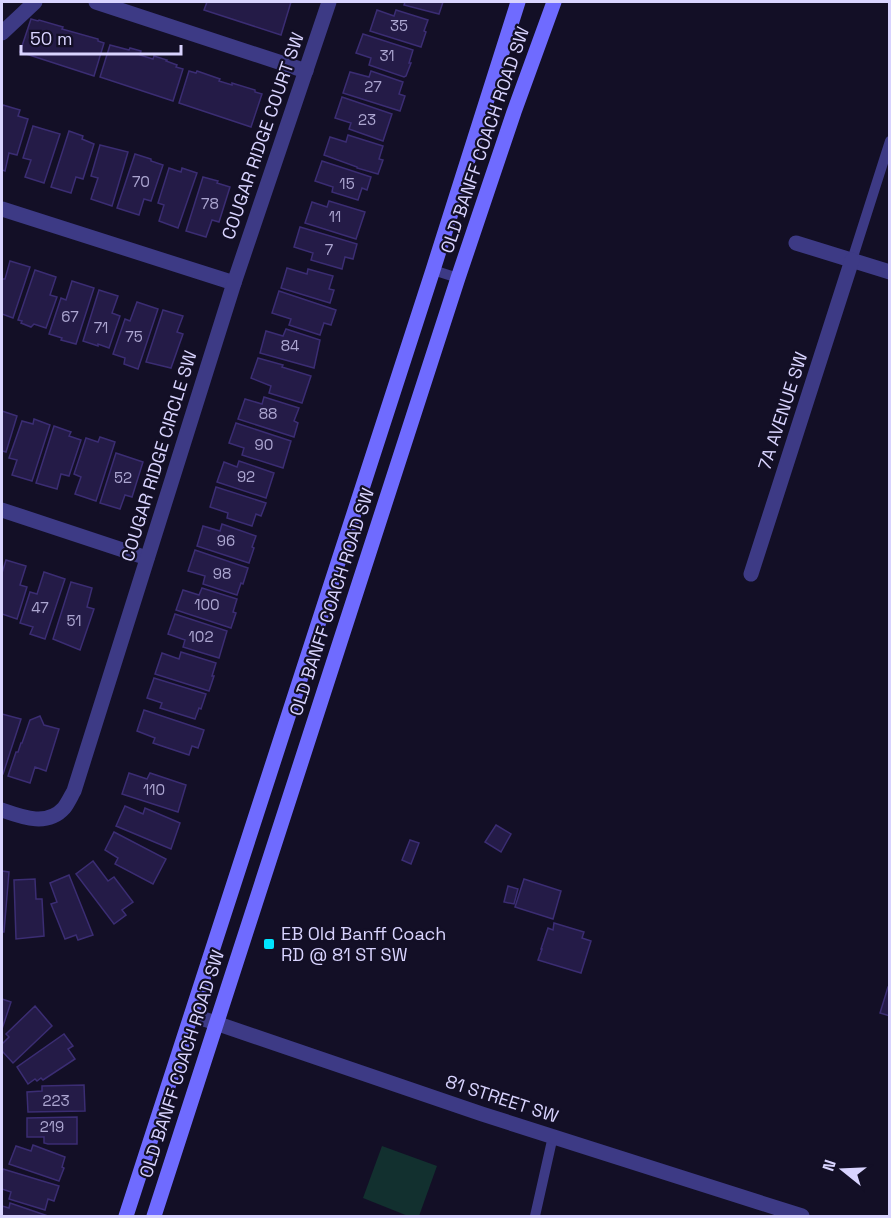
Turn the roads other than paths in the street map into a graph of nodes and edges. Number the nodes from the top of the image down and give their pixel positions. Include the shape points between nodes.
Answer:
1 (35, 2) edge
2 (96, 2) edge
3 (329, 2) edge
4 (518, 2) edge
5 (554, 2) edge
6 (2, 33) edge
7 (306, 71) junction
8 (890, 141) edge
9 (2, 209) edge
10 (796, 243) dead end
11 (852, 260) junction
12 (433, 270) junction
13 (890, 272) edge
14 (458, 278) junction
15 (234, 283) junction
16 (2, 510) edge
17 (147, 558) junction
18 (751, 574) dead end
19 (2, 810) edge
20 (192, 1015) junction
21 (216, 1023) junction
22 (553, 1136) junction
23 (126, 1216) edge
24 (154, 1216) edge
25 (534, 1216) edge
26 (802, 1216) edge

1 - 6 street
2 - 7 street
3 - 7 street, COUGAR RIDGE COURT SW
4 - 12 main road, OLD BANFF COACH ROAD SW
5 - 14 main road, OLD BANFF COACH ROAD SW
7 - 15 street, COUGAR RIDGE COURT SW
8 - 11 lane
9 - 15 street
10 - 11 street
11 - 13 street
11 - 18 street, 7A AVENUE SW
12 - 14 lane
12 - 20 main road, OLD BANFF COACH ROAD SW
14 - 21 main road, OLD BANFF COACH ROAD SW
15 - 17 street, COUGAR RIDGE CIRCLE SW
16 - 17 street
17 - 19 street, COUGAR RIDGE CIRCLE SW via 74,791 64,808 51,818 33,820
20 - 21 street, 81 STREET SW
20 - 23 main road, OLD BANFF COACH ROAD SW
21 - 22 street, 81 STREET SW
21 - 24 main road, OLD BANFF COACH ROAD SW
22 - 25 lane
22 - 26 street, 81 STREET SW

